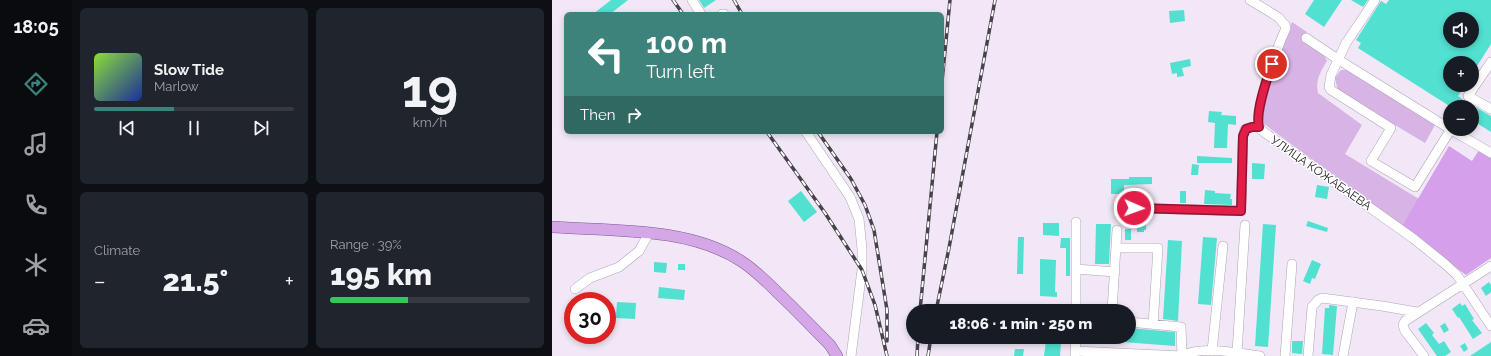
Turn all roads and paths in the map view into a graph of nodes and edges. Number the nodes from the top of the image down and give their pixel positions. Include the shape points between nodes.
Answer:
1 (692, 0) edge
2 (1250, 0) edge
3 (1374, 0) edge
4 (700, 12) edge
5 (1306, 38) dead end
6 (1339, 60) junction
7 (1491, 62) edge
8 (1491, 110) edge
9 (1443, 125) edge
10 (1259, 127) junction
11 (807, 134) edge
12 (1446, 136) edge
13 (1462, 136) edge
14 (1491, 153) edge
15 (1134, 208) dead end
16 (1076, 222) dead end
17 (1245, 225) dead end
18 (552, 227) edge
19 (1116, 230) dead end
20 (646, 237) junction
21 (1223, 246) dead end
22 (1116, 248) junction
23 (1292, 264) dead end
24 (1076, 269) junction
25 (1490, 270) edge
26 (1115, 272) junction
27 (1463, 284) junction
28 (576, 290) dead end
29 (1353, 302) junction
30 (1076, 304) edge
31 (1113, 304) edge
32 (1417, 312) junction
33 (1136, 323) edge
34 (1153, 325) junction
35 (1491, 326) edge
36 (1212, 351) junction
37 (1075, 353) edge
38 (1237, 353) junction
39 (837, 356) edge
40 (850, 356) edge
41 (1182, 356) edge
42 (1260, 356) edge
43 (1285, 356) edge
44 (1308, 356) edge
45 (1343, 356) edge
46 (1424, 356) edge

1 - 4 street
2 - 10 street, УЛИЦА КОЖАБАЕВА via 1282,19 1286,28 1275,52 1264,89
3 - 6 street via 1346,43
5 - 6 street
6 - 9 street
6 - 12 street via 1331,75 1331,90 1391,128 1371,161 1415,187
7 - 8 street via 1468,96
10 - 15 street via 1252,127 1243,132 1241,211
10 - 27 street, УЛИЦА КОЖАБАЕВА via 1414,239 1457,275
11 - 40 street via 850,197 858,219 862,242 862,270
13 - 14 street
16 - 24 street
17 - 38 street
18 - 20 main road
19 - 22 street
20 - 28 street via 639,251 619,267 590,278
20 - 39 main road via 666,234 706,244 742,261 765,280 830,345
21 - 36 street
22 - 26 street
22 - 34 street via 1158,248
23 - 43 street
24 - 26 street
24 - 30 street
25 - 27 street
26 - 31 street
27 - 32 street
27 - 35 street, УЛИЦА КОЖАБАЕВА
29 - 32 street
29 - 44 street via 1322,298 1315,303 1312,307
29 - 45 street
32 - 46 street via 1405,321 1403,326
33 - 34 street
34 - 41 street via 1181,326
36 - 38 street
36 - 41 street via 1195,351
37 - 41 street
38 - 42 street

